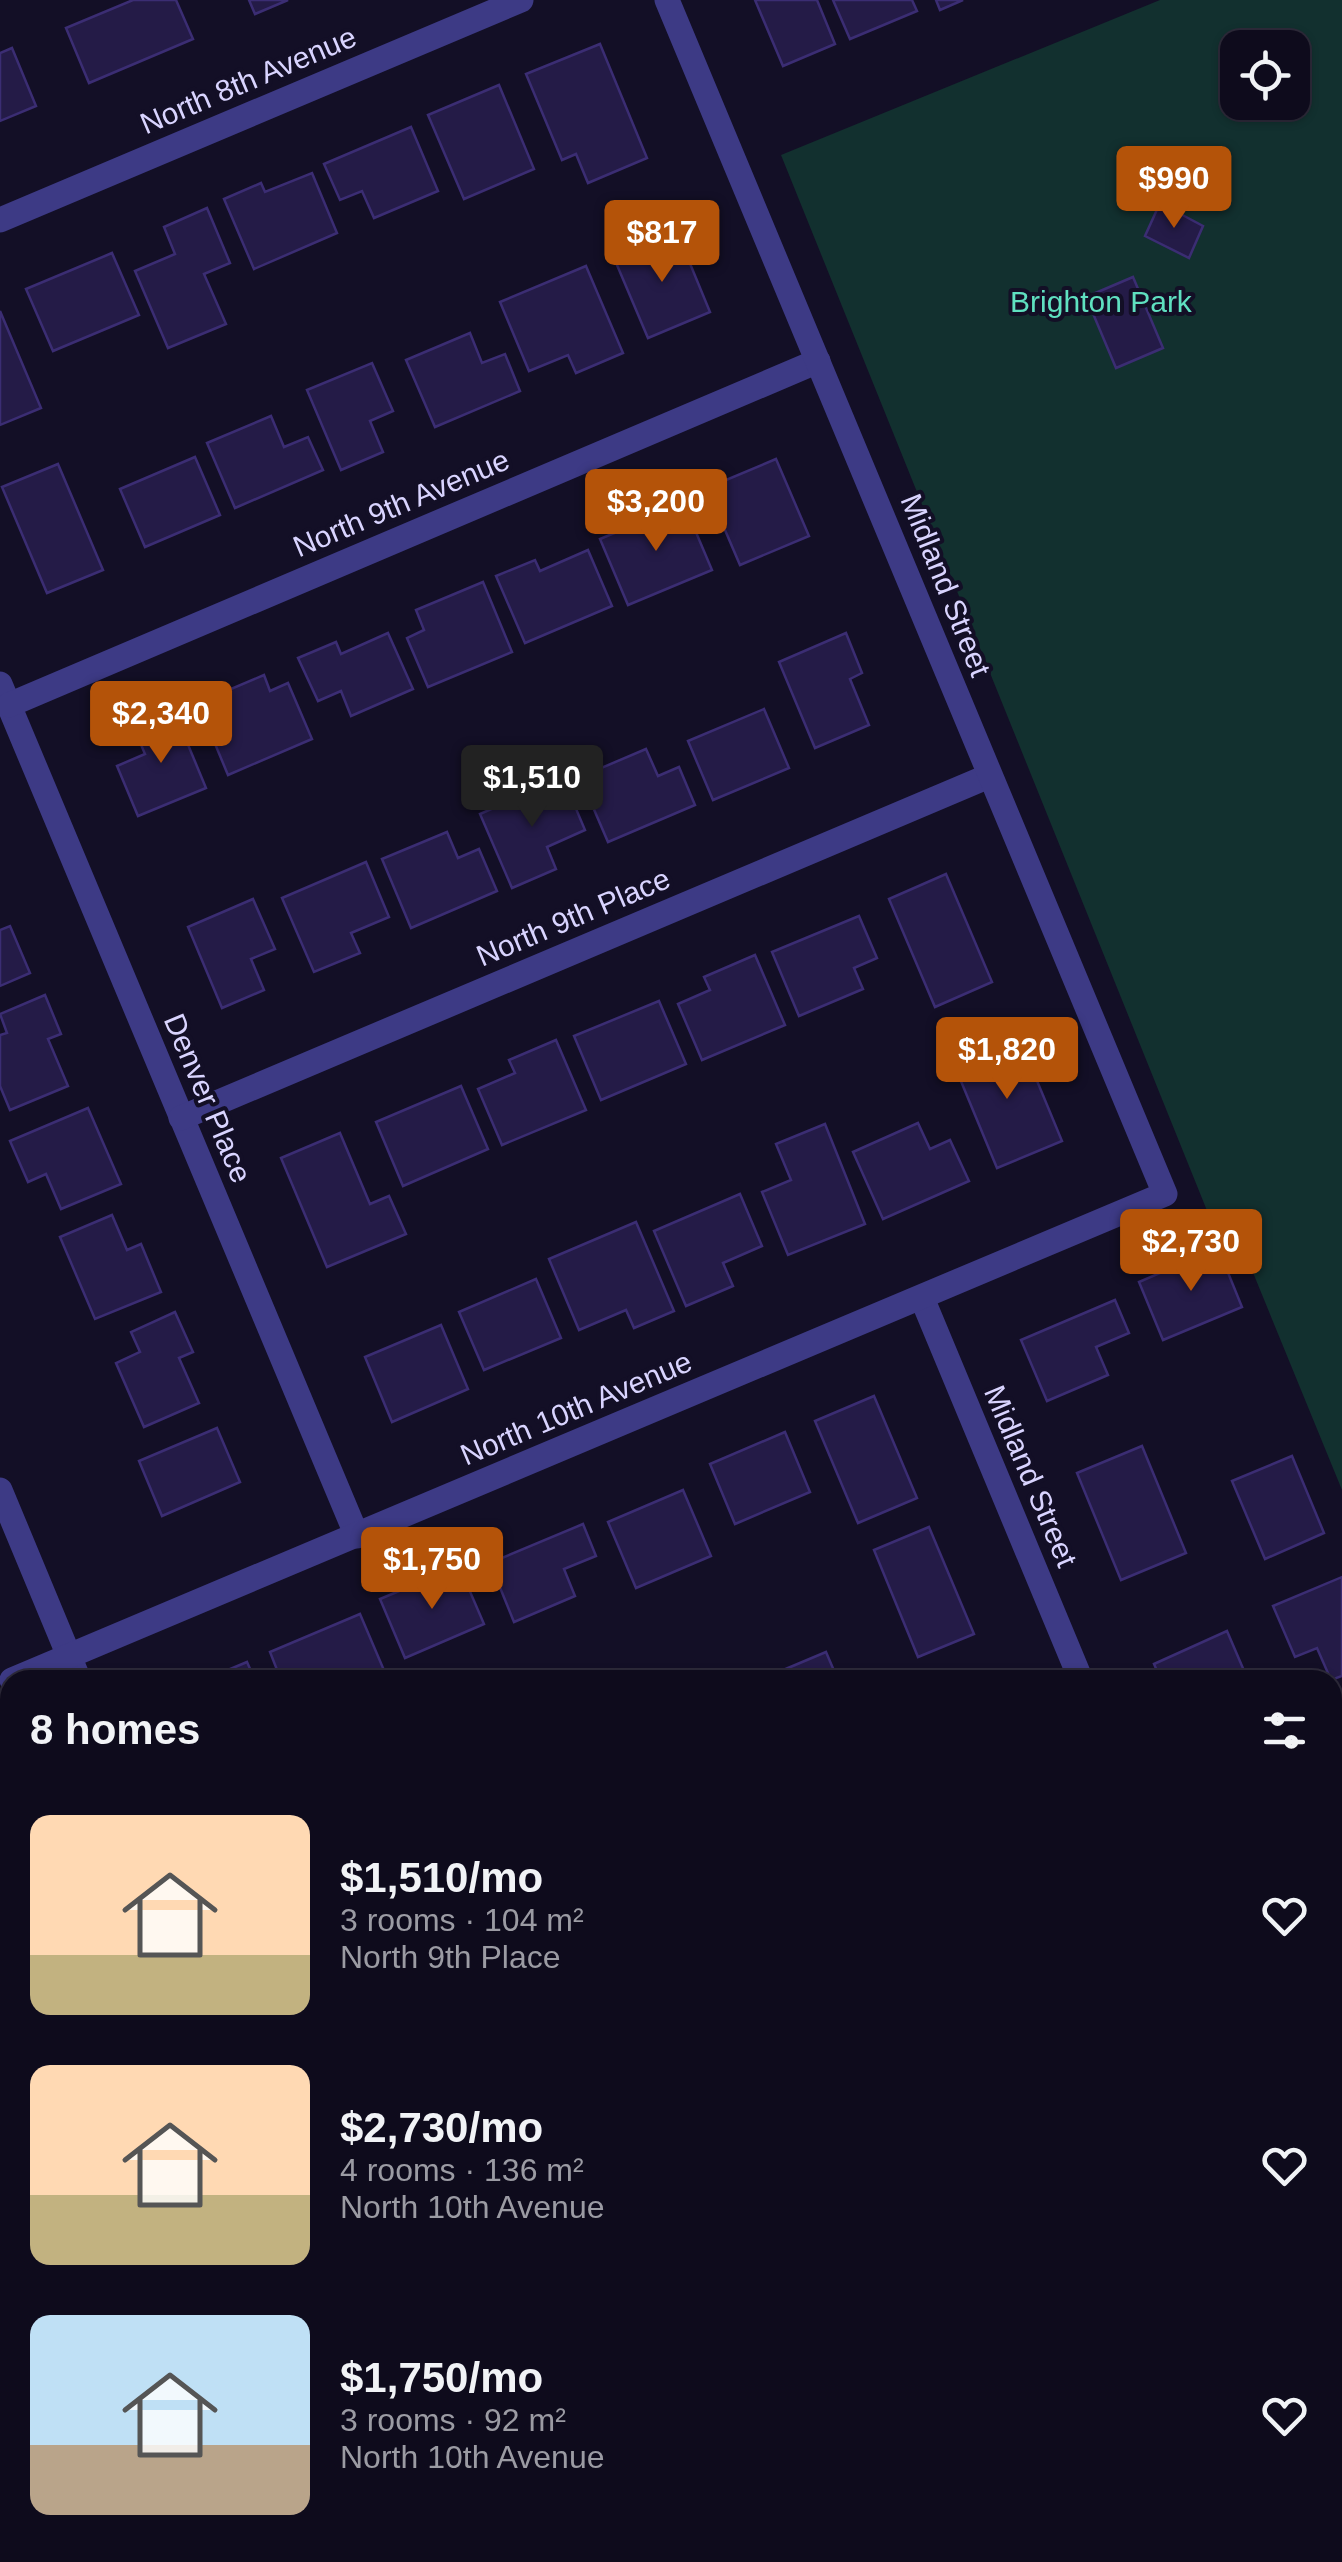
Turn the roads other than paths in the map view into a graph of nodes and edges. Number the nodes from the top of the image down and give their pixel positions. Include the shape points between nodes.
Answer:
1 (521, 0) edge
2 (667, 0) edge
3 (0, 220) edge
4 (818, 361) junction
5 (4, 694) edge
6 (990, 776) junction
7 (181, 1118) junction
8 (1165, 1194) joint
9 (922, 1298) junction
10 (0, 1490) edge
11 (357, 1536) junction
12 (74, 1668) edge
13 (1077, 1670) edge

1 - 3 street, North 8th Avenue
2 - 4 street, Midland Street
4 - 5 street, North 9th Avenue
4 - 6 street, Midland Street
5 - 7 street, Denver Place
6 - 7 street, North 9th Place
6 - 8 street, Midland Street
7 - 11 street, Denver Place
8 - 9 street, North 10th Avenue
9 - 11 street, North 10th Avenue
9 - 13 street, Midland Street
10 - 12 street
11 - 12 street, North 10th Avenue

